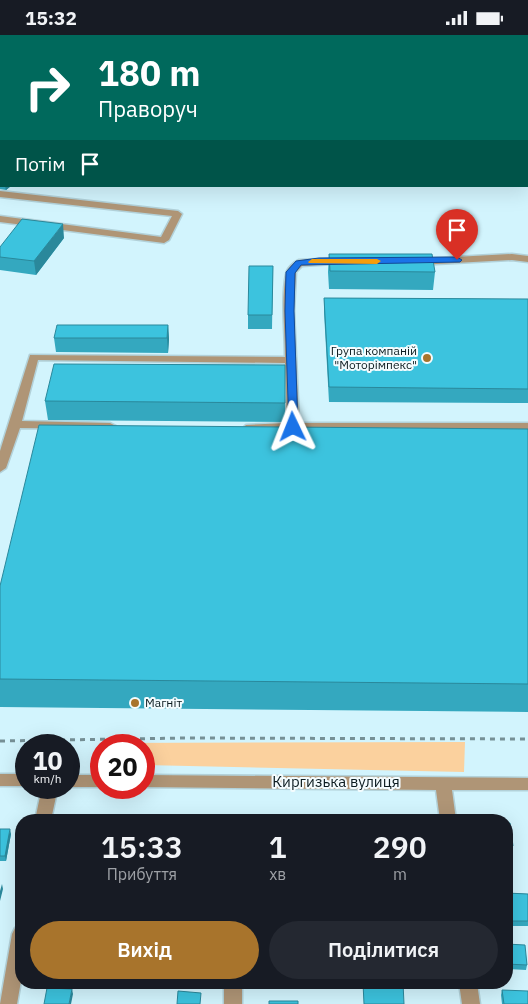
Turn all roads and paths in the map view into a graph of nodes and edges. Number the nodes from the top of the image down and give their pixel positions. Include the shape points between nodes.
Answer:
1 (0, 194) edge
2 (0, 219) edge
3 (528, 259) edge
4 (356, 261) edge
5 (412, 262) edge
6 (291, 360) junction
7 (15, 424) junction
8 (120, 426) edge
9 (235, 427) edge
10 (293, 427) junction
11 (528, 427) edge
12 (0, 468) edge
13 (528, 739) edge
14 (0, 741) edge
15 (0, 780) edge
16 (15, 780) edge
17 (155, 781) edge
18 (443, 783) junction
19 (528, 784) edge
20 (47, 799) edge
21 (44, 814) edge
22 (447, 814) edge
23 (15, 966) edge
24 (233, 989) edge
25 (469, 989) edge
26 (8, 1004) edge
27 (233, 1004) edge
28 (471, 1004) edge

1 - 2 street via 178,214 164,240
3 - 5 street
4 - 6 street via 299,263 291,272
6 - 7 street via 34,357
6 - 10 street
7 - 8 street
7 - 12 street
9 - 10 street
10 - 11 street
13 - 14 path
15 - 16 street
17 - 18 street, Киргизька вулиця
18 - 19 street, Киргизька вулиця
18 - 22 street
20 - 21 street
23 - 26 street
24 - 27 street
25 - 28 street

